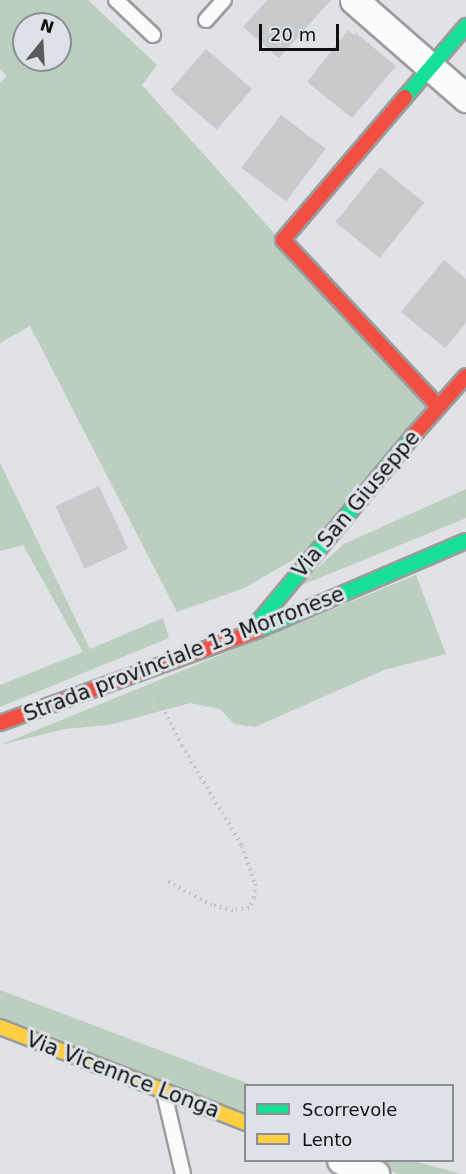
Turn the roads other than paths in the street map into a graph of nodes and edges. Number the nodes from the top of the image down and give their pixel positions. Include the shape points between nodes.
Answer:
1 (116, 0) edge
2 (224, 0) edge
3 (354, 0) edge
4 (206, 20) dead end
5 (466, 26) edge
6 (153, 35) dead end
7 (431, 68) junction
8 (466, 98) edge
9 (466, 376) edge
10 (438, 406) junction
11 (466, 541) edge
12 (248, 634) junction
13 (0, 723) edge
14 (0, 1027) edge
15 (164, 1091) junction
16 (244, 1122) edge
17 (344, 1162) edge
18 (183, 1174) edge
19 (375, 1174) edge

1 - 6 lane
2 - 4 lane
3 - 7 street
5 - 7 street
7 - 8 street
7 - 10 street via 283,240
9 - 10 street, Via San Giuseppe
10 - 12 street, Via San Giuseppe
11 - 12 street, Strada provinciale 13 Morronese
12 - 13 street, Strada provinciale 13 Morronese
14 - 15 street, Via Vicennce Longa
15 - 16 street, Via Vicennce Longa
15 - 18 lane
17 - 19 street

